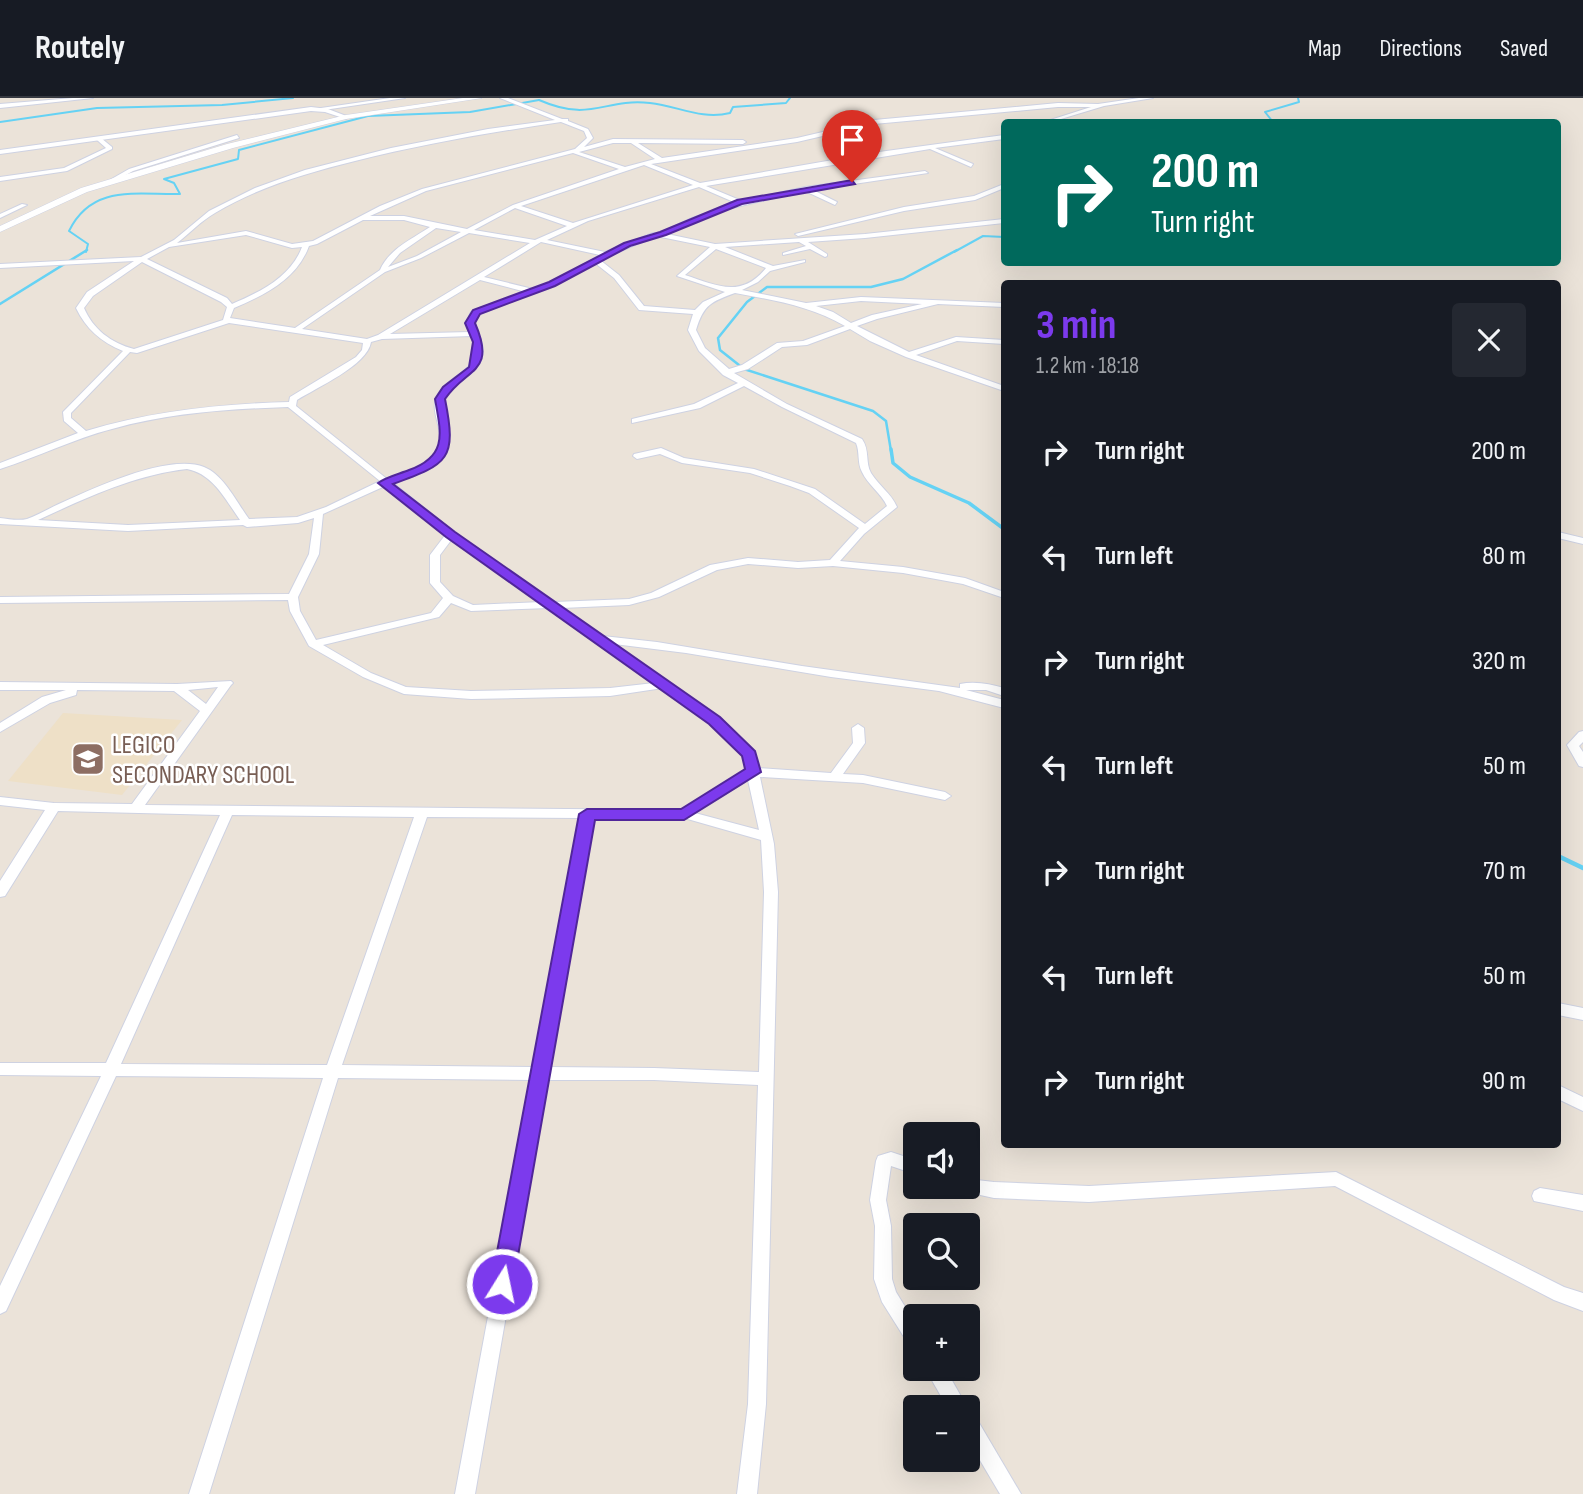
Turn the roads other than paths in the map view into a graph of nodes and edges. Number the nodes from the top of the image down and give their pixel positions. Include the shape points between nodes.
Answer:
1 (90, 98) edge
2 (402, 98) edge
3 (478, 98) edge
4 (503, 98) edge
5 (1150, 98) edge
6 (1100, 105) junction
7 (0, 106) edge
8 (317, 109) junction
9 (346, 117) junction
10 (1056, 119) edge
11 (566, 120) junction
12 (237, 136) dead end
13 (1001, 137) edge
14 (99, 139) junction
15 (630, 139) junction
16 (768, 143) junction
17 (929, 147) junction
18 (0, 152) edge
19 (575, 152) junction
20 (660, 160) junction
21 (643, 163) junction
22 (971, 165) dead end
23 (625, 169) junction
24 (925, 173) dead end
25 (0, 179) edge
26 (111, 181) junction
27 (700, 185) junction
28 (805, 188) junction
29 (1001, 188) edge
30 (740, 202) junction
31 (835, 203) dead end
32 (24, 205) dead end
33 (515, 206) junction
34 (0, 216) edge
35 (362, 218) junction
36 (1001, 221) edge
37 (571, 225) junction
38 (435, 226) junction
39 (0, 229) edge
40 (467, 232) junction
41 (663, 234) junction
42 (800, 240) junction
43 (538, 241) junction
44 (771, 241) junction
45 (306, 245) junction
46 (715, 246) junction
47 (163, 247) junction
48 (810, 247) junction
49 (606, 254) junction
50 (785, 254) dead end
51 (825, 255) dead end
52 (142, 259) junction
53 (596, 261) junction
54 (803, 261) dead end
55 (0, 266) edge
56 (770, 269) junction
57 (383, 271) junction
58 (478, 277) junction
59 (732, 290) junction
60 (532, 291) junction
61 (939, 302) junction
62 (1001, 304) edge
63 (806, 305) junction
64 (232, 307) junction
65 (698, 312) junction
66 (229, 321) junction
67 (852, 324) junction
68 (298, 329) junction
69 (472, 334) junction
70 (381, 337) junction
71 (367, 341) junction
72 (1001, 342) edge
73 (128, 350) junction
74 (909, 355) junction
75 (736, 370) junction
76 (744, 383) junction
77 (1001, 388) edge
78 (291, 404) junction
79 (635, 421) dead end
80 (82, 432) junction
81 (637, 456) dead end
82 (0, 466) edge
83 (384, 483) junction
84 (318, 515) junction
85 (0, 521) edge
86 (23, 524) junction
87 (247, 524) junction
88 (865, 528) junction
89 (450, 534) junction
90 (1561, 536) edge
91 (1583, 541) edge
92 (833, 563) junction
93 (1001, 594) edge
94 (293, 597) junction
95 (449, 598) junction
96 (0, 600) edge
97 (554, 607) junction
98 (598, 639) junction
99 (313, 644) junction
100 (662, 685) junction
101 (0, 686) edge
102 (97, 687) junction
103 (35, 688) junction
104 (177, 688) junction
105 (954, 688) junction
106 (1001, 691) edge
107 (1001, 703) edge
108 (206, 710) junction
109 (23, 713) junction
110 (0, 728) edge
111 (858, 728) dead end
112 (1583, 735) edge
113 (1583, 763) edge
114 (753, 772) junction
115 (835, 776) junction
116 (946, 796) dead end
117 (0, 802) edge
118 (54, 807) junction
119 (137, 807) junction
120 (228, 811) junction
121 (422, 811) junction
122 (587, 814) junction
123 (684, 814) junction
124 (766, 837) junction
125 (0, 892) edge
126 (1561, 1010) edge
127 (1583, 1014) edge
128 (0, 1069) edge
129 (111, 1070) junction
130 (332, 1073) junction
131 (539, 1073) junction
132 (766, 1079) junction
133 (1561, 1093) edge
134 (1583, 1104) edge
135 (903, 1163) edge
136 (980, 1188) edge
137 (1540, 1196) dead end
138 (1583, 1203) edge
139 (1583, 1302) edge
140 (0, 1305) edge
141 (903, 1320) edge
142 (980, 1443) edge
143 (199, 1494) edge
144 (465, 1494) edge
145 (747, 1494) edge
146 (1011, 1494) edge

1 - 7 street
2 - 8 street
3 - 9 main road
4 - 11 street
5 - 6 street
6 - 10 street
6 - 16 street via 874,122
8 - 9 street
8 - 14 street
9 - 26 main road
11 - 19 street via 591,136
11 - 47 street via 434,141 307,172 233,200
12 - 26 street via 131,170
13 - 17 street
14 - 18 street
14 - 25 street via 110,148 65,170
15 - 16 street
15 - 19 street
15 - 20 street
16 - 20 street
17 - 22 street
17 - 27 street
19 - 23 street
19 - 35 street via 424,190
20 - 21 street
21 - 23 street
21 - 27 street
23 - 33 street
24 - 28 street
26 - 39 main road via 51,203
27 - 30 street
27 - 37 street
28 - 30 street
28 - 31 street
29 - 44 street via 975,198 904,209
30 - 41 street
32 - 34 street
33 - 37 street
33 - 40 street
35 - 38 street via 404,218
35 - 45 street
36 - 42 street
37 - 43 street
38 - 40 street
38 - 57 street via 393,257
40 - 43 street
40 - 57 street
41 - 46 street
41 - 49 street
42 - 44 street
42 - 48 street
43 - 49 street
43 - 58 street
44 - 46 street
45 - 47 street via 292,246 246,233
45 - 64 street via 304,255 286,274
46 - 56 street
46 - 59 street via 680,276
47 - 52 street
48 - 50 street
48 - 51 street
49 - 53 street
52 - 55 street
52 - 64 street
52 - 73 street via 90,294 80,308 96,331
53 - 60 street
53 - 65 street via 628,286 642,308
54 - 56 street
56 - 59 street
57 - 68 street
58 - 60 street
58 - 70 street
59 - 63 street
59 - 65 street
60 - 69 street via 477,312 470,323
61 - 62 street
61 - 63 street via 861,299
61 - 67 street
63 - 67 street
64 - 66 street via 226,318
65 - 75 street via 692,329 698,347
66 - 68 street
66 - 73 street
67 - 74 street
67 - 75 street via 804,344 780,345
68 - 71 street
69 - 70 street
69 - 83 street via 478,342 474,368 440,399 447,436 442,452 427,468
70 - 71 street
71 - 78 street via 359,359 302,391
72 - 74 street via 956,339
73 - 80 street via 67,412 67,419
74 - 77 street
75 - 76 street
76 - 79 street via 697,406
76 - 88 street via 836,428 864,447 867,475 886,492 892,507
78 - 80 street via 194,408
78 - 83 street
80 - 82 street
81 - 88 street via 660,451 681,460 751,471 793,484 812,491
83 - 84 street
83 - 89 street
84 - 87 street
84 - 94 street via 314,554
85 - 86 street
86 - 87 street via 128,528
86 - 87 street via 111,485 187,466 207,473
88 - 92 street
89 - 95 street via 435,555 433,575
89 - 97 street
90 - 91 street
92 - 93 street via 926,573
92 - 97 street via 732,563 690,575 655,595 629,602
94 - 96 street
94 - 99 street via 300,626
95 - 97 street via 471,608
95 - 99 street via 435,615
97 - 98 street
98 - 100 street
98 - 105 street via 677,646 831,674
99 - 100 street via 367,675 415,691 573,694
100 - 114 street via 738,740 749,754
101 - 103 street
102 - 103 street
102 - 104 street
102 - 109 street via 59,695
103 - 109 street
104 - 108 street
104 - 108 street via 226,683
105 - 106 street via 970,685
105 - 107 street
108 - 119 street
109 - 110 street
111 - 115 street via 859,743
112 - 113 street via 1573,745
114 - 115 street
114 - 123 street
114 - 124 street
115 - 116 street
117 - 118 street
118 - 119 street
118 - 125 street
119 - 120 street
120 - 121 street
120 - 129 street
121 - 122 street
121 - 130 street
122 - 123 street
122 - 131 street
123 - 124 street
124 - 132 street via 771,892
126 - 127 street
128 - 129 street
129 - 130 street
129 - 140 street
130 - 131 street
130 - 143 street
131 - 132 street
131 - 144 street
132 - 145 street via 757,1404
133 - 134 street
135 - 141 street via 884,1161 878,1200 883,1279
136 - 139 street via 1089,1194 1336,1179
137 - 138 street
142 - 146 street

